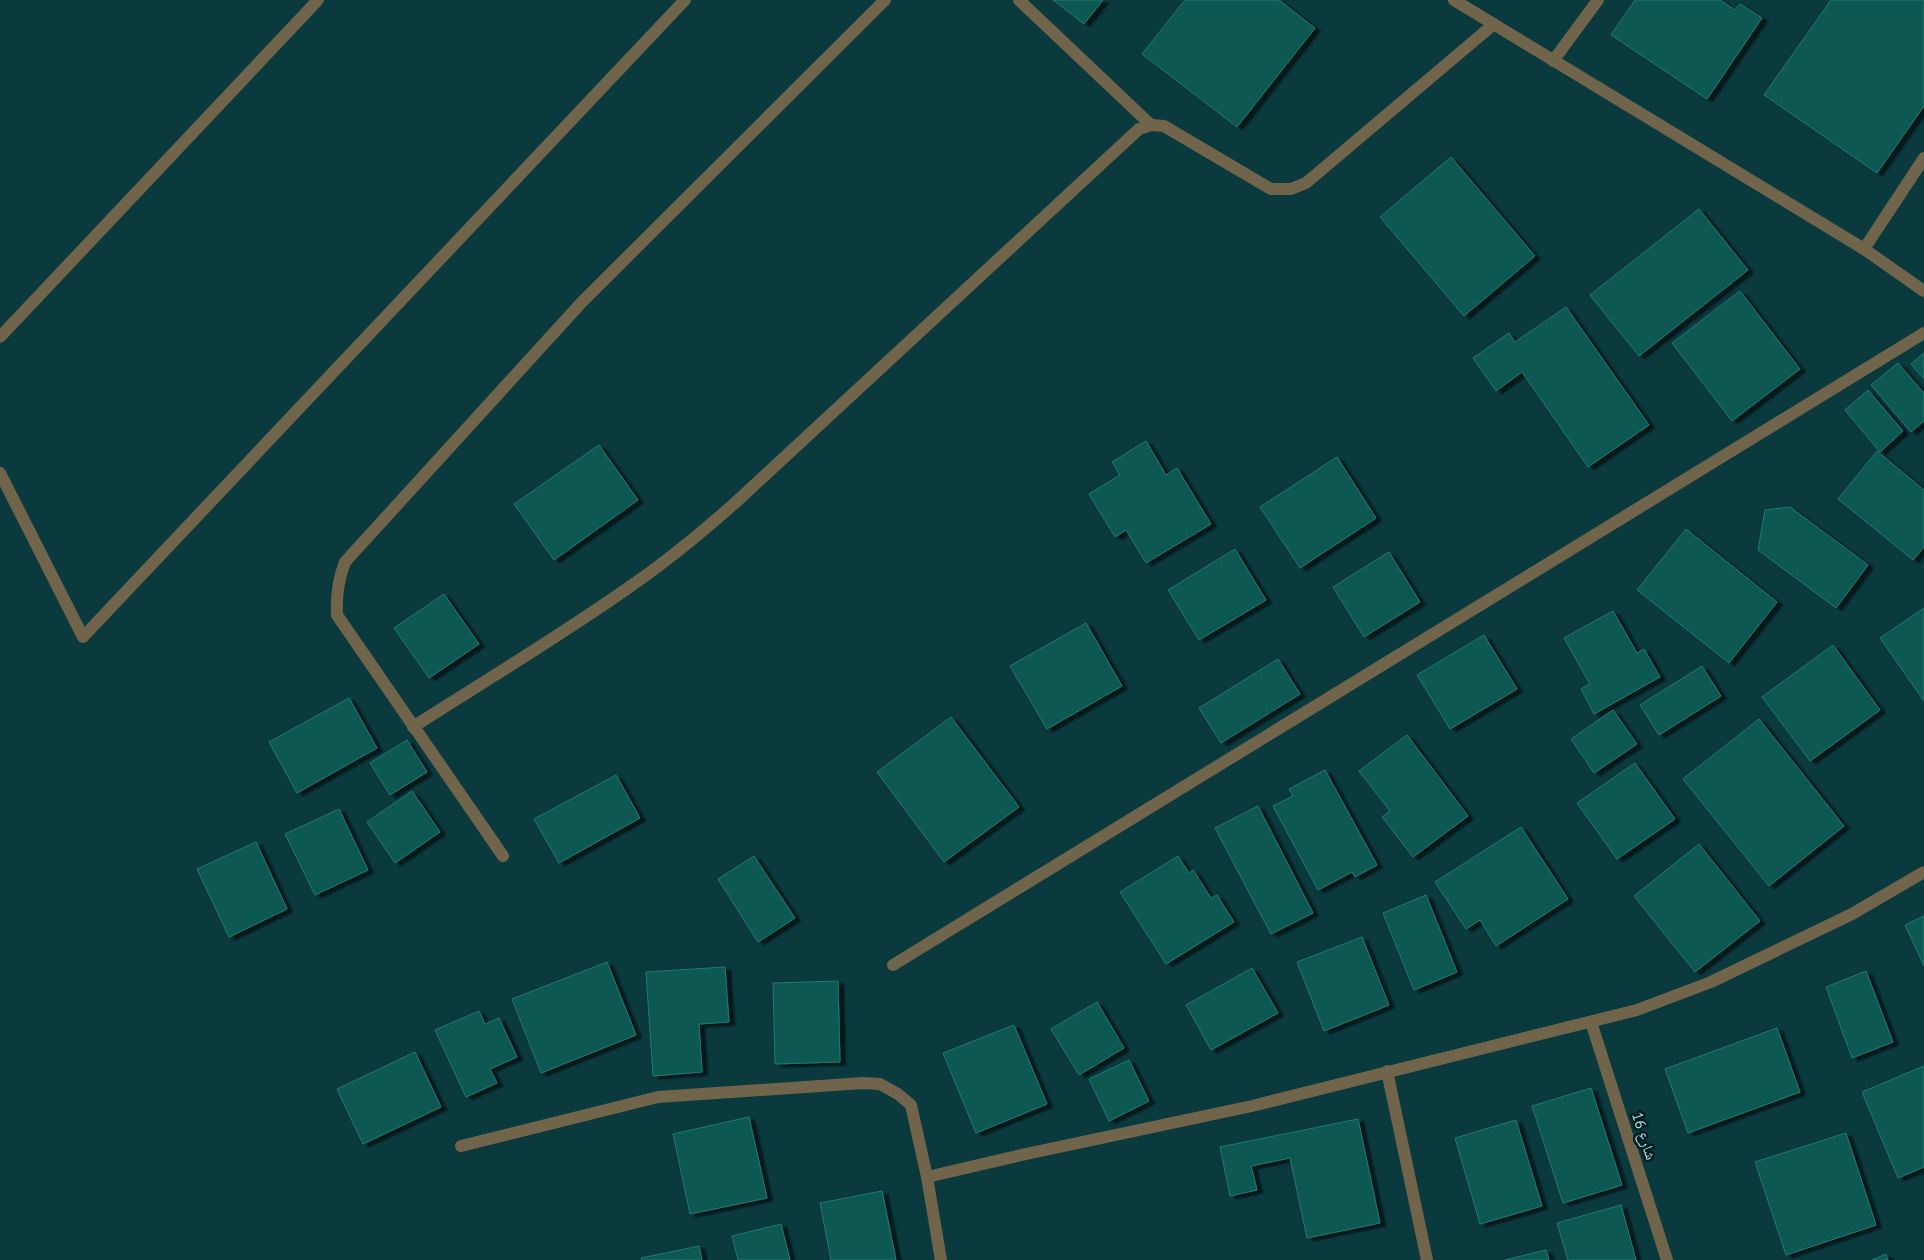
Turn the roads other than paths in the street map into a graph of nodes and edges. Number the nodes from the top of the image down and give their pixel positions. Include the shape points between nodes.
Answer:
1 (318, 0) edge
2 (685, 0) edge
3 (885, 0) edge
4 (1019, 0) edge
5 (1454, 0) edge
6 (1598, 0) edge
7 (1494, 24) junction
8 (1553, 61) junction
9 (1151, 125) junction
10 (1924, 158) edge
11 (1920, 175) edge
12 (1864, 250) junction
13 (1924, 291) edge
14 (1924, 333) edge
15 (0, 337) edge
16 (0, 474) edge
17 (414, 727) junction
18 (504, 856) dead end
19 (1924, 872) edge
20 (892, 965) dead end
21 (1591, 1022) junction
22 (1387, 1071) junction
23 (461, 1146) dead end
24 (927, 1177) junction
25 (941, 1260) edge
26 (1427, 1260) edge
27 (1666, 1260) edge

1 - 15 street
2 - 16 street via 82,637
3 - 17 street via 582,302 345,562 337,587 337,615
4 - 9 street
5 - 7 street
6 - 8 street
7 - 8 street
7 - 9 street via 1306,183 1291,189 1271,189 1164,126
8 - 12 street
9 - 17 street via 1139,129 690,542 630,588
10 - 11 street
11 - 12 street
12 - 13 street
14 - 20 street
17 - 18 street
19 - 21 street via 1852,914 1711,982 1637,1010
21 - 22 street
21 - 27 street, شارع 16
22 - 24 street via 1252,1106
22 - 26 street
23 - 24 street via 658,1097 880,1084 911,1105
24 - 25 street

